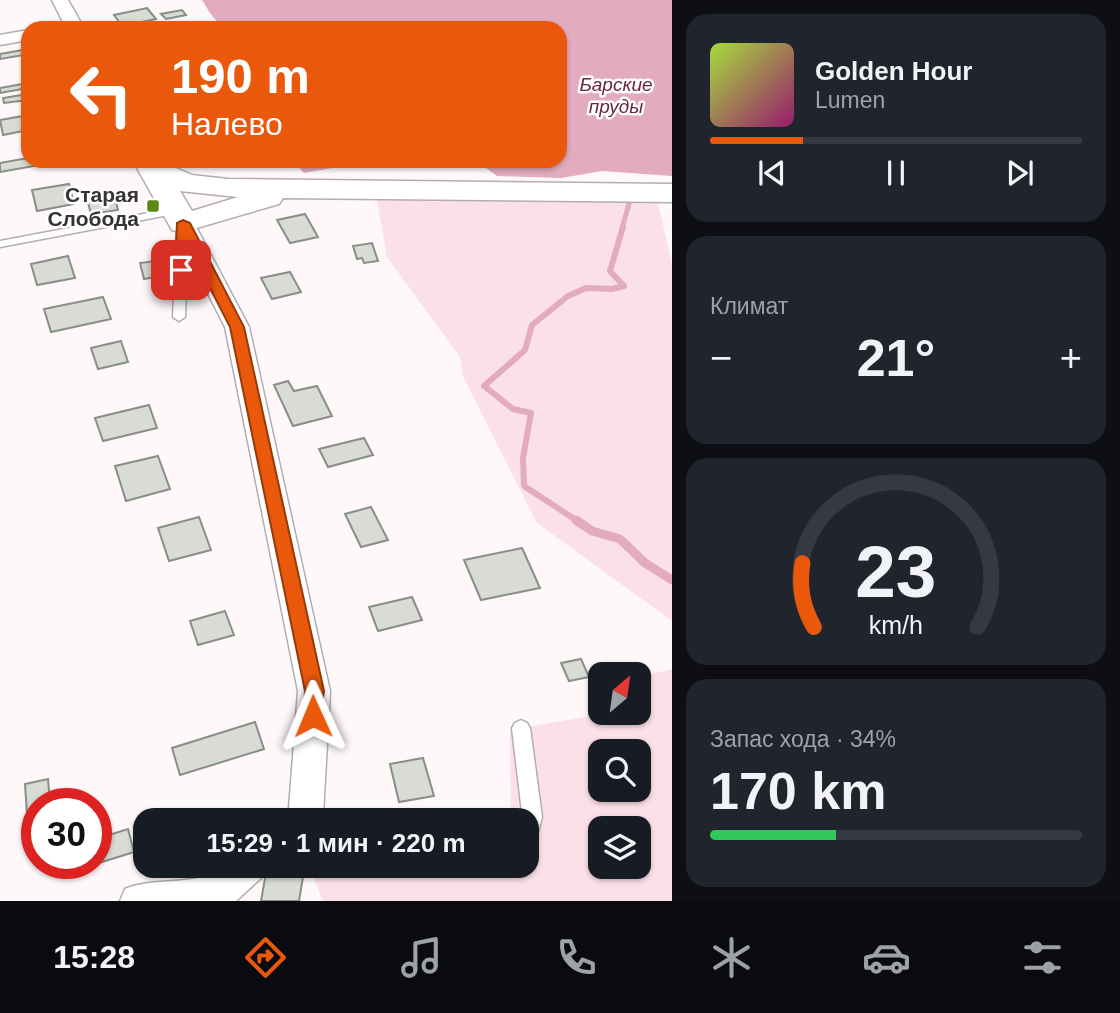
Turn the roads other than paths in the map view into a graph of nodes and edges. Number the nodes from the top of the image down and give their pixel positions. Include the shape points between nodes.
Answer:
1 (60, 0) edge
2 (76, 21) edge
3 (21, 36) edge
4 (0, 40) edge
5 (153, 168) edge
6 (672, 193) edge
7 (178, 203) junction
8 (0, 244) edge
9 (179, 317) dead end
10 (521, 728) dead end
11 (308, 808) edge
12 (532, 808) edge
13 (236, 878) edge
14 (138, 901) edge

1 - 2 street
3 - 4 street
5 - 7 street
6 - 7 street via 290,190
7 - 8 lane
7 - 9 lane
7 - 11 street via 237,327 314,691
10 - 12 lane
13 - 14 street via 220,892

